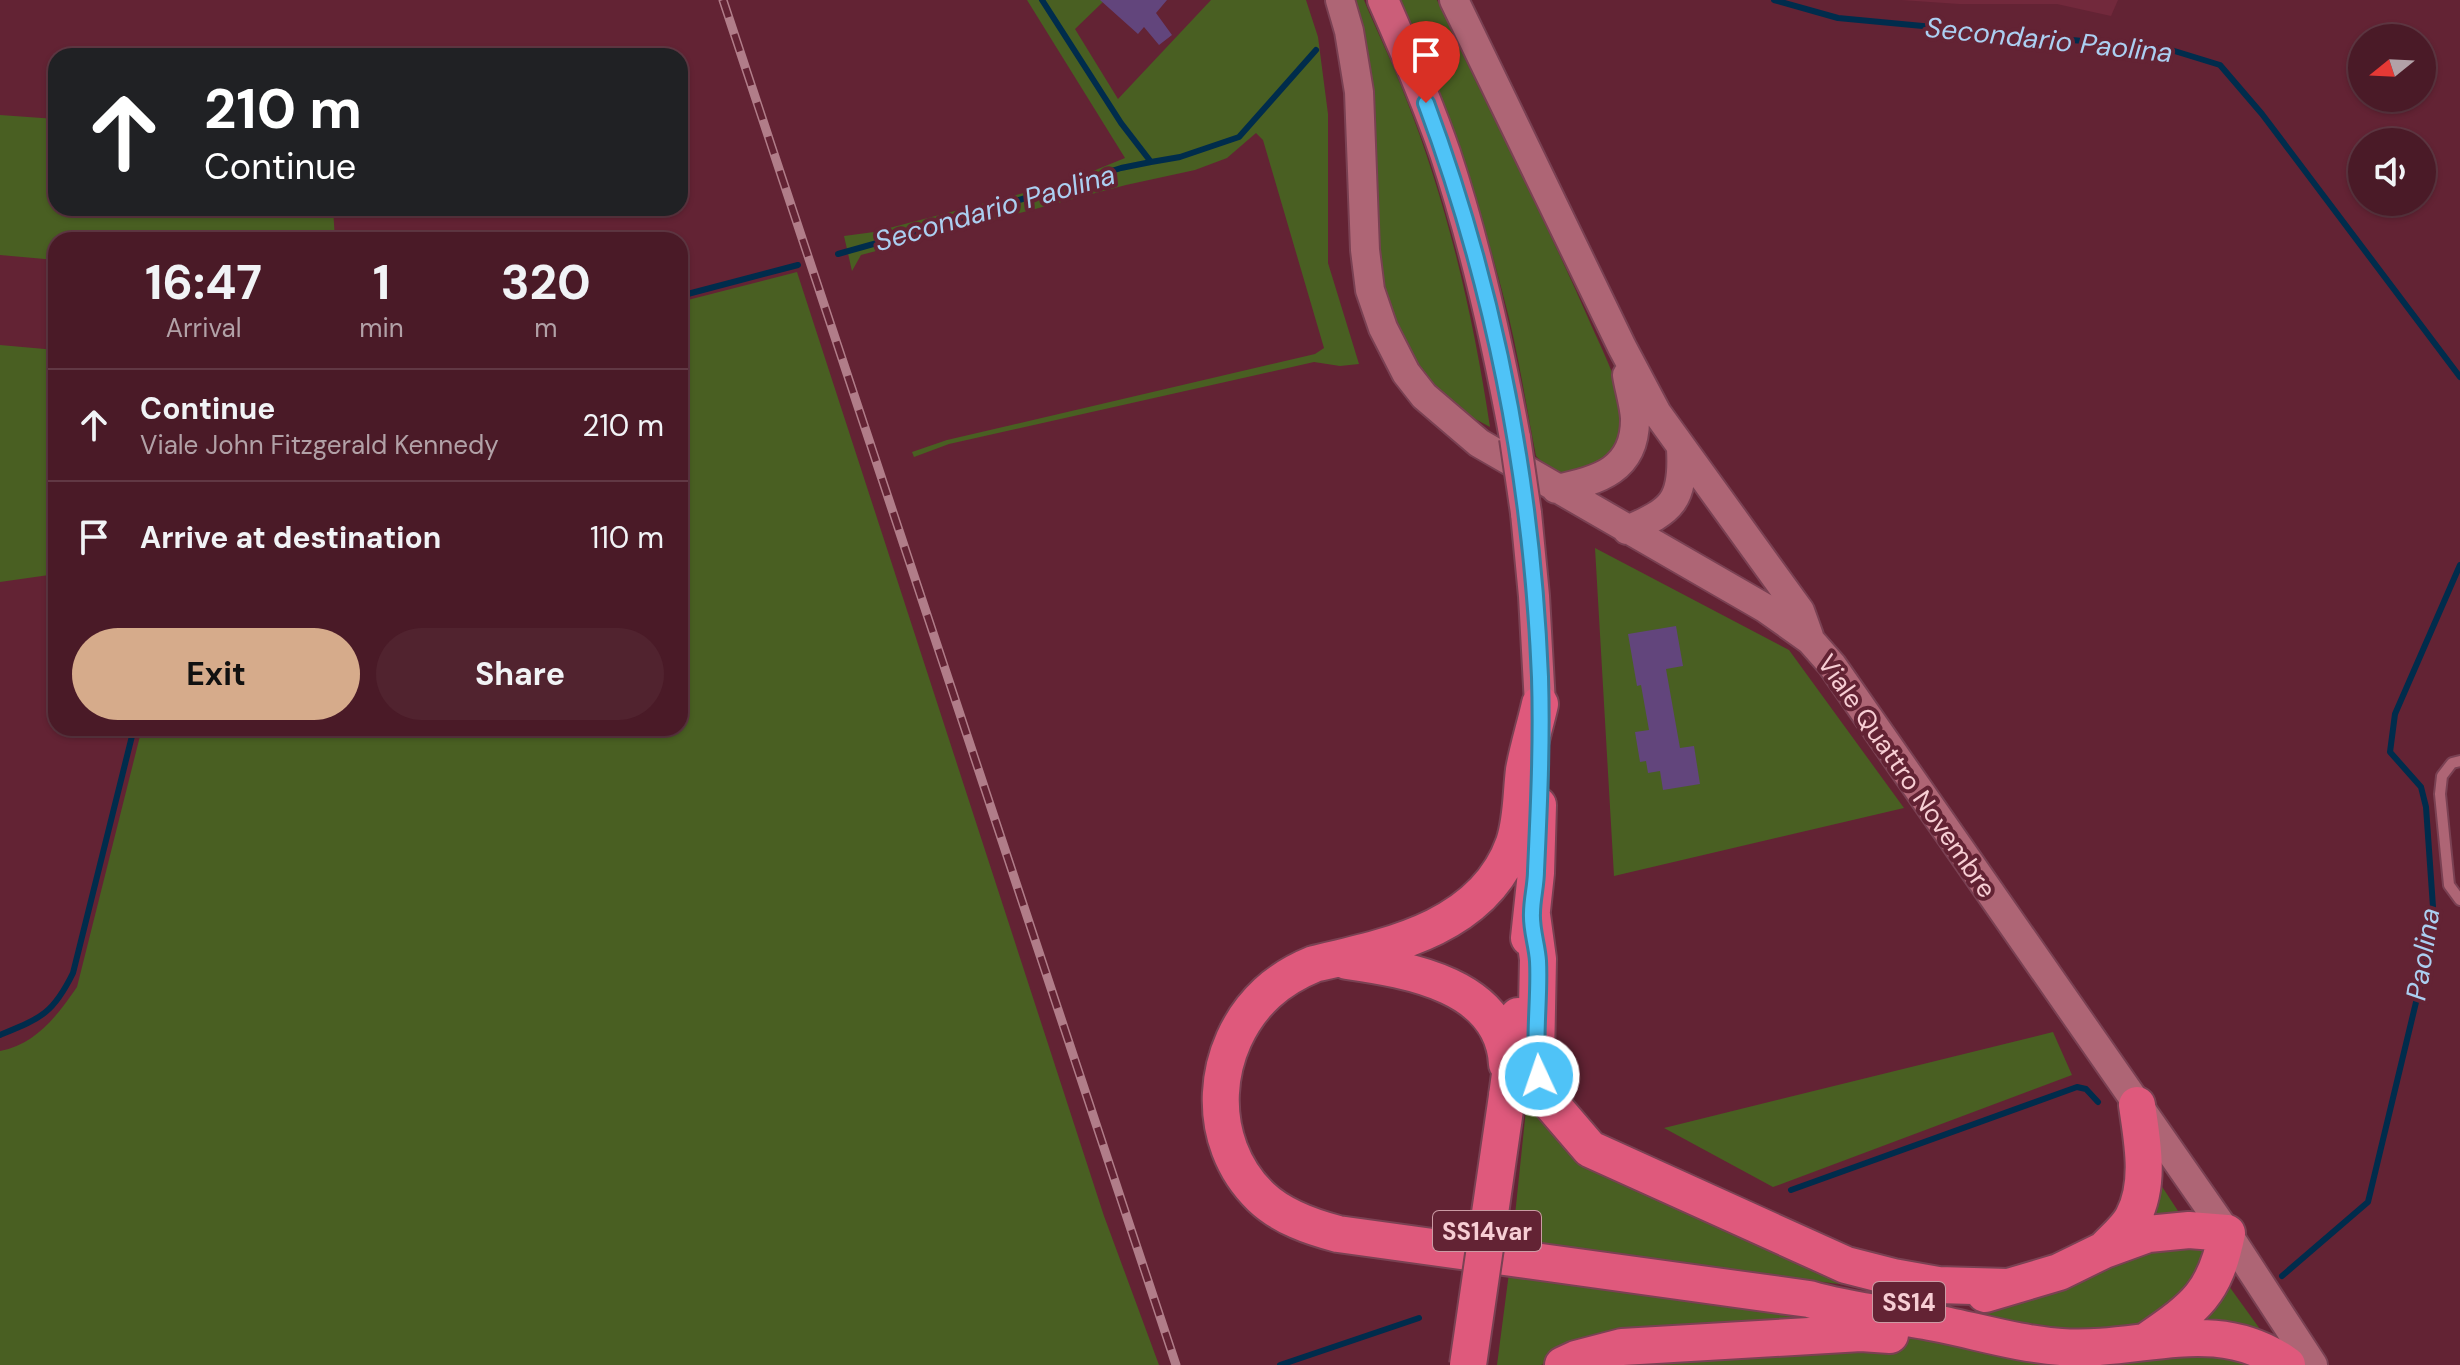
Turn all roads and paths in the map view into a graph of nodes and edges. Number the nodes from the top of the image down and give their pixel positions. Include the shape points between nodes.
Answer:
1 (1340, 0) edge
2 (1383, 0) edge
3 (1454, 0) edge
4 (1622, 347) junction
5 (1681, 449) junction
6 (1556, 489) junction
7 (1728, 512) junction
8 (1627, 530) junction
9 (1748, 598) junction
10 (1810, 640) junction
11 (1540, 704) junction
12 (2460, 761) edge
13 (2460, 900) edge
14 (1532, 915) junction
15 (1333, 959) junction
16 (1507, 1093) junction
17 (2137, 1105) junction
18 (2227, 1233) junction
19 (2104, 1250) junction
20 (2008, 1287) junction
21 (1809, 1299) junction
22 (2146, 1341) junction
23 (2015, 1342) junction
24 (1468, 1365) edge
25 (1563, 1365) edge
26 (2287, 1365) edge
27 (2313, 1365) edge

1 - 6 main road, Viale Quattro Novembre via 1359,92 1370,290 1383,328 1406,373 1446,417
2 - 11 main road, bridge via 1458,193 1499,350 1526,513
3 - 4 main road
4 - 5 main road
4 - 6 main road via 1635,418 1630,448 1605,477
5 - 7 main road
5 - 8 main road via 1683,473 1669,509
6 - 8 main road, Viale Quattro Novembre
7 - 9 main road
7 - 10 main road via 1800,611
8 - 9 main road, Viale Quattro Novembre
9 - 10 main road, Viale Quattro Novembre
10 - 17 main road, Viale Quattro Novembre
11 - 14 highway, SS14var
11 - 15 highway via 1514,843 1484,894 1432,930
12 - 13 lane via 2442,776 2440,794 2449,885
14 - 16 highway, SS14var
14 - 20 highway via 1538,959 1539,1076 1548,1100 1590,1149 1846,1265 1938,1285
15 - 16 highway via 1417,973 1465,994 1500,1032
15 - 21 highway via 1298,971 1267,992 1238,1029 1227,1055 1220,1097 1223,1125 1240,1171 1262,1198 1297,1221 1338,1234
16 - 24 highway, SS14var, bridge
17 - 18 main road, Viale Quattro Novembre
17 - 19 highway via 2142,1191 2133,1219
18 - 19 highway via 2148,1234
18 - 22 highway via 2205,1295
18 - 27 main road, Viale Quattro Novembre
19 - 20 highway via 2059,1272
20 - 21 highway, SS14 via 1947,1300
21 - 23 highway
22 - 23 highway via 2087,1349
22 - 26 highway via 2227,1338
23 - 25 highway via 1861,1333 1703,1341 1622,1347

